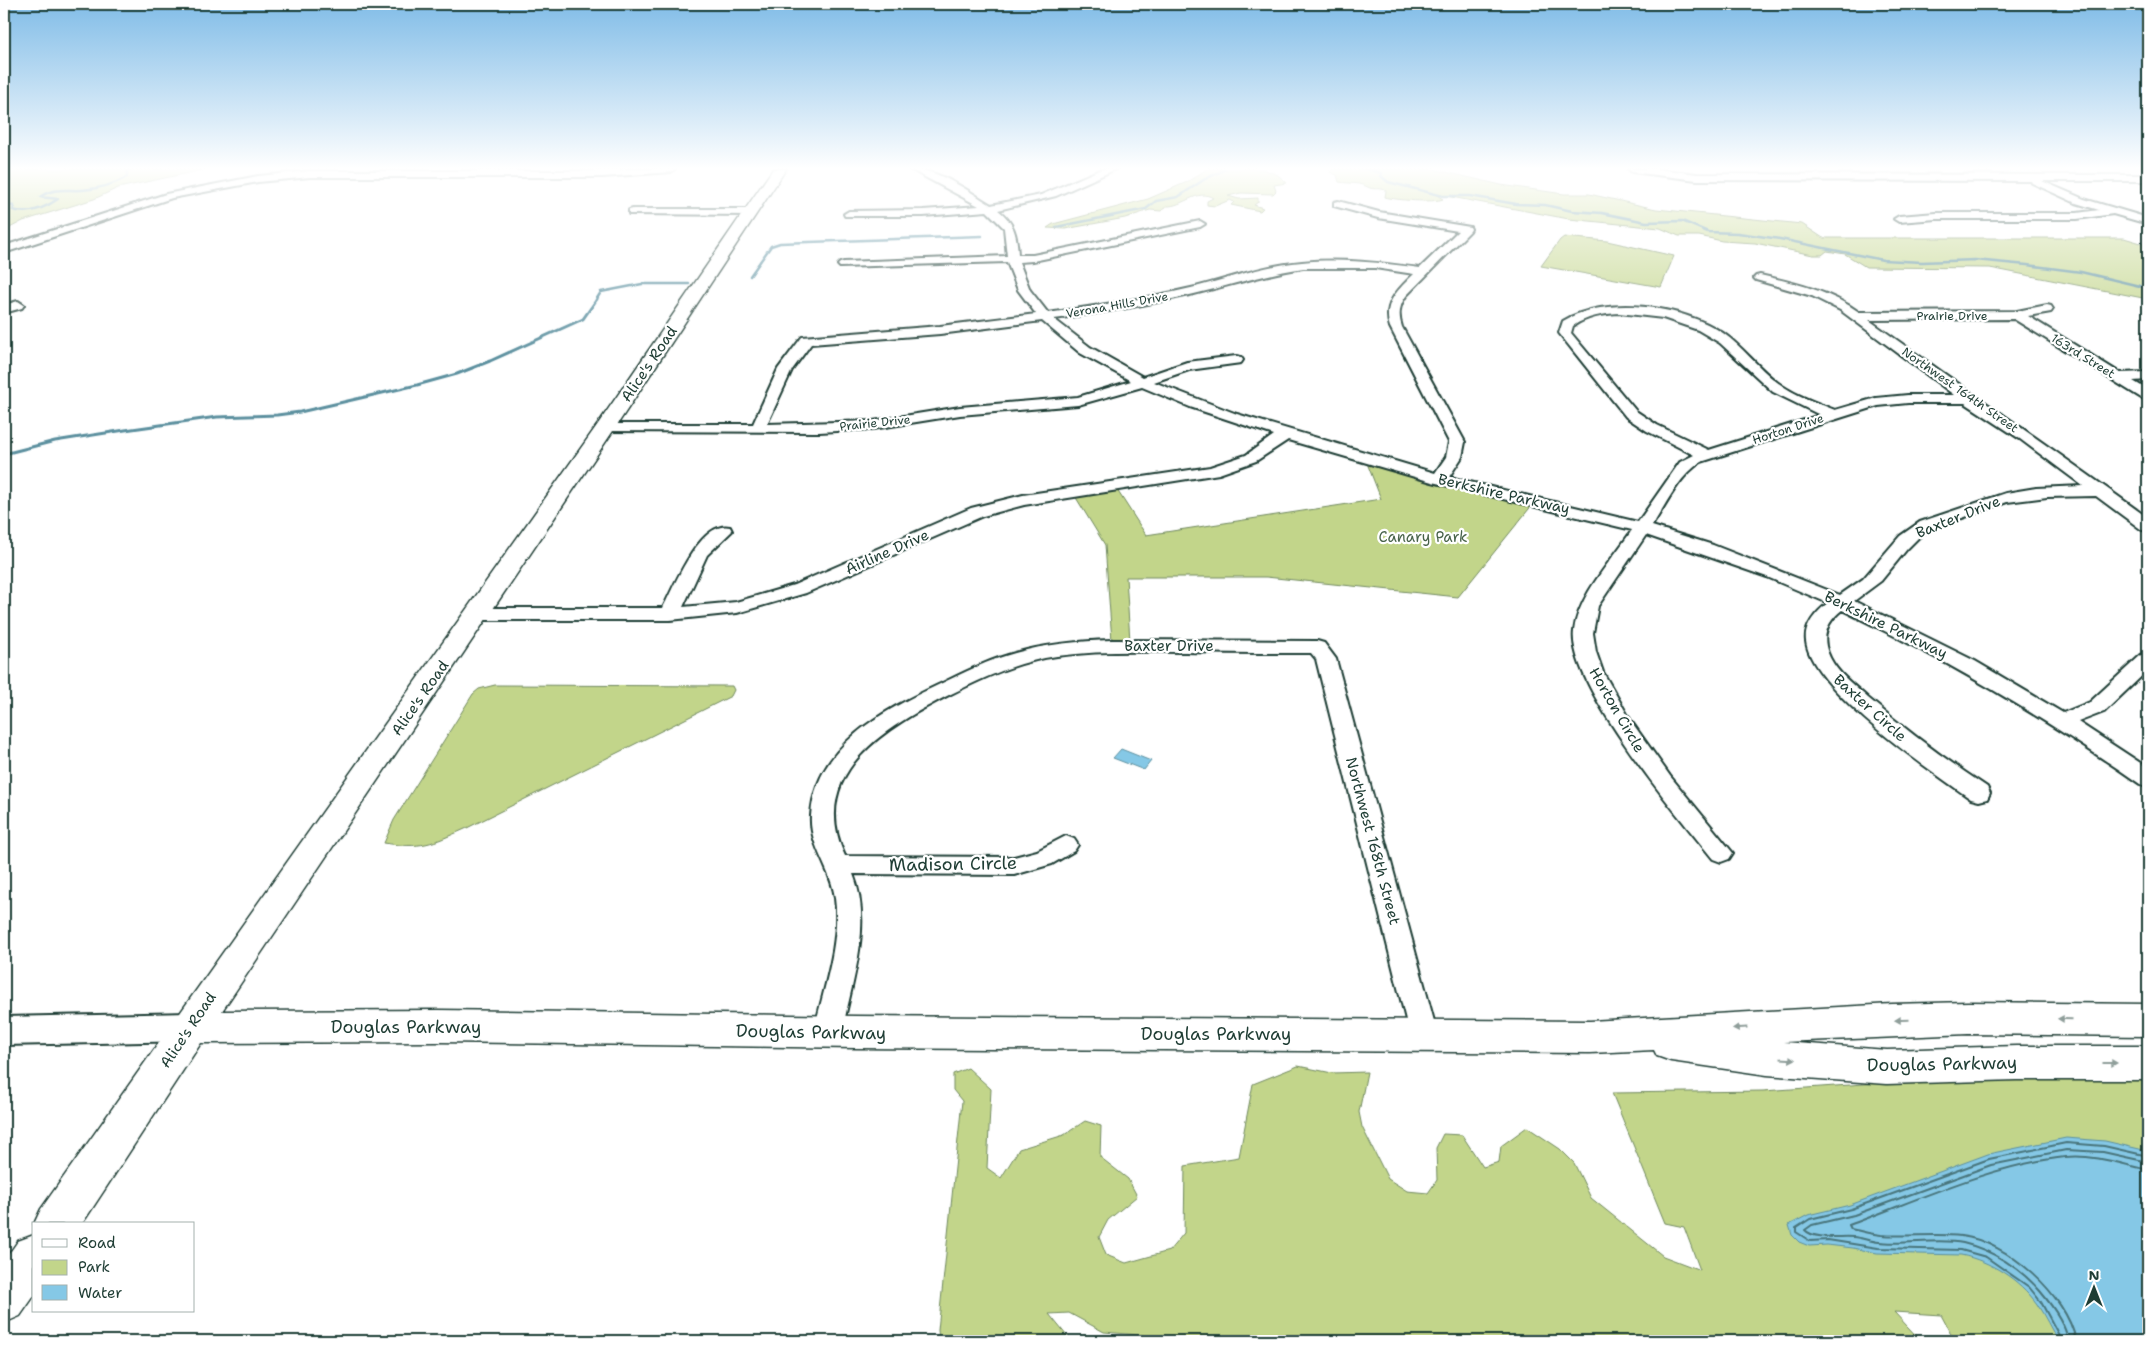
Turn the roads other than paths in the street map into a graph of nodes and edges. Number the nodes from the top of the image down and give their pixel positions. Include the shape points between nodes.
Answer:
1 (60, 232) edge
2 (738, 232) edge
3 (1009, 232) edge
4 (1162, 232) edge
5 (1463, 232) edge
6 (4, 250) edge
7 (1012, 259) junction
8 (844, 265) dead end
9 (1423, 272) junction
10 (1760, 278) dead end
11 (18, 305) dead end
12 (2047, 309) dead end
13 (4, 310) edge
14 (1857, 316) junction
15 (2017, 316) junction
16 (1045, 317) junction
17 (1236, 360) dead end
18 (2148, 376) edge
19 (2117, 377) junction
20 (1141, 381) junction
21 (2148, 396) edge
22 (1970, 399) junction
23 (1833, 415) junction
24 (605, 428) junction
25 (758, 428) junction
26 (1286, 434) junction
27 (1707, 455) junction
28 (1439, 479) junction
29 (2101, 492) junction
30 (2148, 526) edge
31 (1642, 528) junction
32 (724, 530) dead end
33 (1841, 602) junction
34 (477, 614) junction
35 (670, 614) junction
36 (1317, 647) joint
37 (2148, 659) edge
38 (2062, 721) junction
39 (2148, 779) edge
40 (1979, 793) dead end
41 (1066, 845) dead end
42 (1721, 853) dead end
43 (836, 866) junction
44 (2148, 1020) edge
45 (190, 1027) junction
46 (4, 1031) edge
47 (828, 1032) junction
48 (1424, 1036) junction
49 (1618, 1037) junction
50 (2148, 1063) edge
51 (57, 1222) edge
52 (32, 1260) edge
53 (4, 1300) edge

1 - 6 street
2 - 24 main road, Alice's Road
3 - 7 street, Berkshire Parkway
4 - 7 street
5 - 9 street
7 - 8 street
7 - 16 street, Berkshire Parkway via 1019,280
9 - 16 street, Verona Hills Drive via 1375,265 1303,265 1265,271 1200,290 1142,302
9 - 28 street via 1398,297 1393,319 1457,442 1454,459
10 - 14 street, Northwest 164th Street via 1832,299
11 - 13 street
12 - 15 street, Prairie Drive
14 - 15 street, Prairie Drive
14 - 22 street, Northwest 164th Street
15 - 19 street, 163rd Street
16 - 20 street, Berkshire Parkway via 1074,342
16 - 25 street, Verona Hills Drive via 940,330 807,340 785,369
17 - 20 street, Prairie Drive via 1187,366
18 - 19 street
19 - 21 street, 163rd Street
20 - 25 street, Prairie Drive via 1099,396 1058,404 960,411 894,423 848,427
20 - 26 street, Berkshire Parkway via 1210,410
22 - 23 street, Horton Drive via 1892,400
22 - 29 street, Northwest 164th Street
23 - 27 street, Horton Drive
23 - 27 street via 1790,396 1772,384 1723,340 1707,330 1670,317 1616,311 1577,317 1567,324 1568,338 1632,414 1652,428
24 - 25 street, Prairie Drive
24 - 34 main road, Alice's Road
26 - 28 street, Berkshire Parkway
26 - 35 street, Airline Drive via 1251,458 1214,471 1000,505 800,589 737,607
27 - 31 street, Horton Drive via 1686,465
28 - 31 street, Berkshire Parkway
29 - 30 street, Northwest 164th Street
29 - 33 street, Baxter Drive via 2043,492 2013,496 1923,527 1906,539 1875,578
31 - 33 street, Berkshire Parkway via 1741,562
31 - 42 street, Horton Circle via 1589,606 1583,633 1586,652 1598,680 1641,752
32 - 35 street via 699,553
33 - 38 street, Berkshire Parkway via 1932,647
33 - 40 street, Baxter Circle via 1824,616 1816,630 1818,652 1832,675 1903,739
34 - 35 street, Airline Drive
34 - 45 main road, Alice's Road
36 - 43 street, Baxter Drive via 1082,647 1050,650 1001,663 899,712 856,744 842,760 830,780 823,808 824,833
36 - 48 street, Northwest 168th Street via 1326,659
37 - 38 street via 2097,707
38 - 39 street, Berkshire Parkway
41 - 43 street, Madison Circle via 1044,858 1014,866
43 - 47 street, Baxter Drive via 848,898 849,919
44 -> 49 main road, Douglas Parkway via 1892,1020
45 - 46 street, Douglas Parkway
45 - 47 main road, Douglas Parkway via 438,1026
45 - 51 main road, Alice's Road
47 - 48 main road, Douglas Parkway
48 - 49 main road, Douglas Parkway
49 -> 50 main road, Douglas Parkway via 1767,1058 1887,1067 2016,1062
52 - 53 main road

